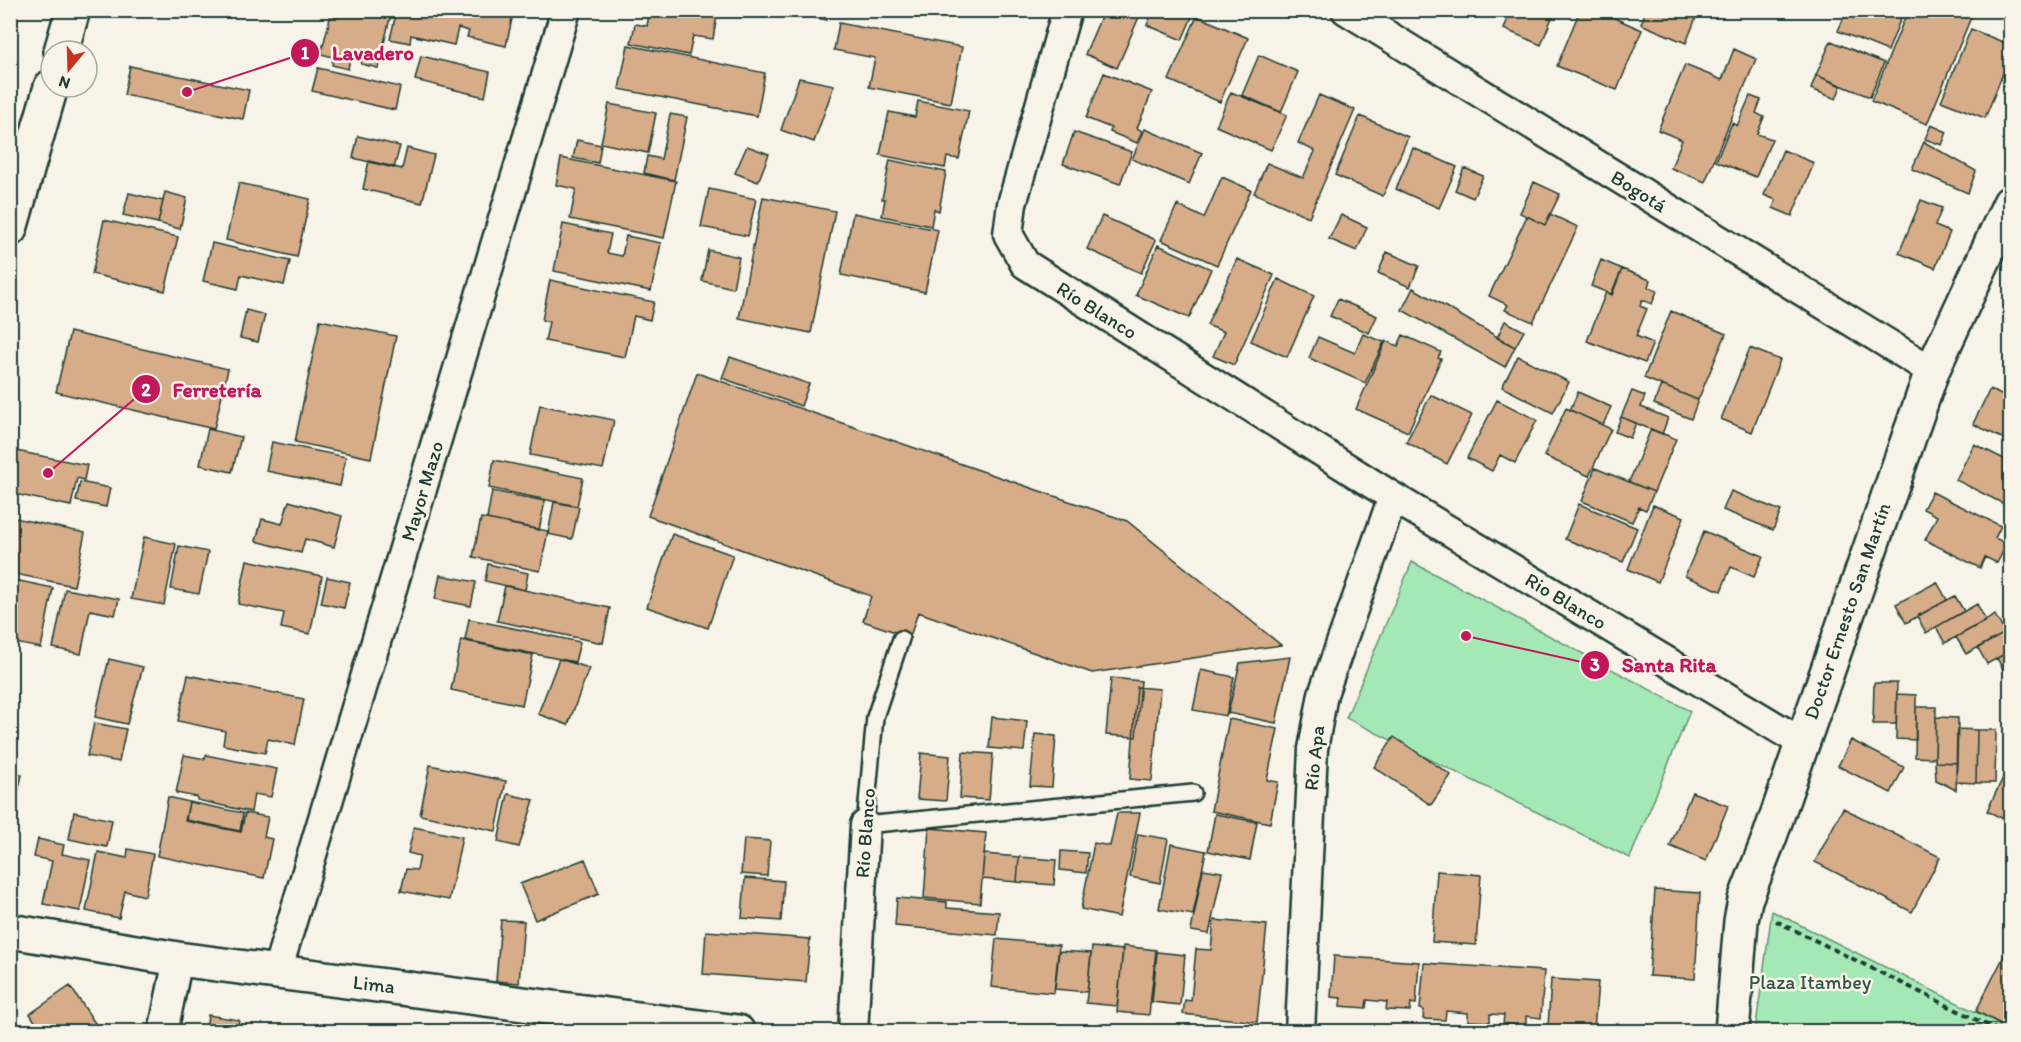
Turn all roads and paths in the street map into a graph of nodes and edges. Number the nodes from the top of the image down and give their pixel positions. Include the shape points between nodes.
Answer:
1 (72, 10) edge
2 (566, 10) edge
3 (1067, 10) edge
4 (1346, 10) edge
5 (64, 39) edge
6 (48, 99) edge
7 (2010, 203) edge
8 (10, 229) edge
9 (1932, 371) junction
10 (1393, 497) junction
11 (901, 639) dead end
12 (1801, 742) junction
13 (1193, 793) dead end
14 (865, 825) junction
15 (10, 931) edge
16 (1775, 932) dead end
17 (178, 959) junction
18 (277, 971) junction
19 (163, 1032) edge
20 (738, 1032) edge
21 (853, 1032) edge
22 (1300, 1032) edge
23 (1732, 1032) edge
24 (2001, 1032) edge

1 - 5 street
2 - 18 street, Mayor Mazo
3 - 10 street, Río Blanco via 1012,204 1008,234 1024,264
4 - 9 street, Bogotá
6 - 8 street
7 - 9 street, Doctor Ernesto San Martín
9 - 12 street, Doctor Ernesto San Martín
10 - 12 street, Rio Blanco
10 - 22 street, Río Apa via 1323,694 1313,749
11 - 14 lane, Río Blanco via 875,717
12 - 23 street, Doctor Ernesto San Martín via 1745,900
13 - 14 lane
14 - 21 street, Río Blanco
15 - 17 street, Lima
16 - 24 path via 1776,921
17 - 18 street, Lima
17 - 19 street
18 - 20 street, Lima

